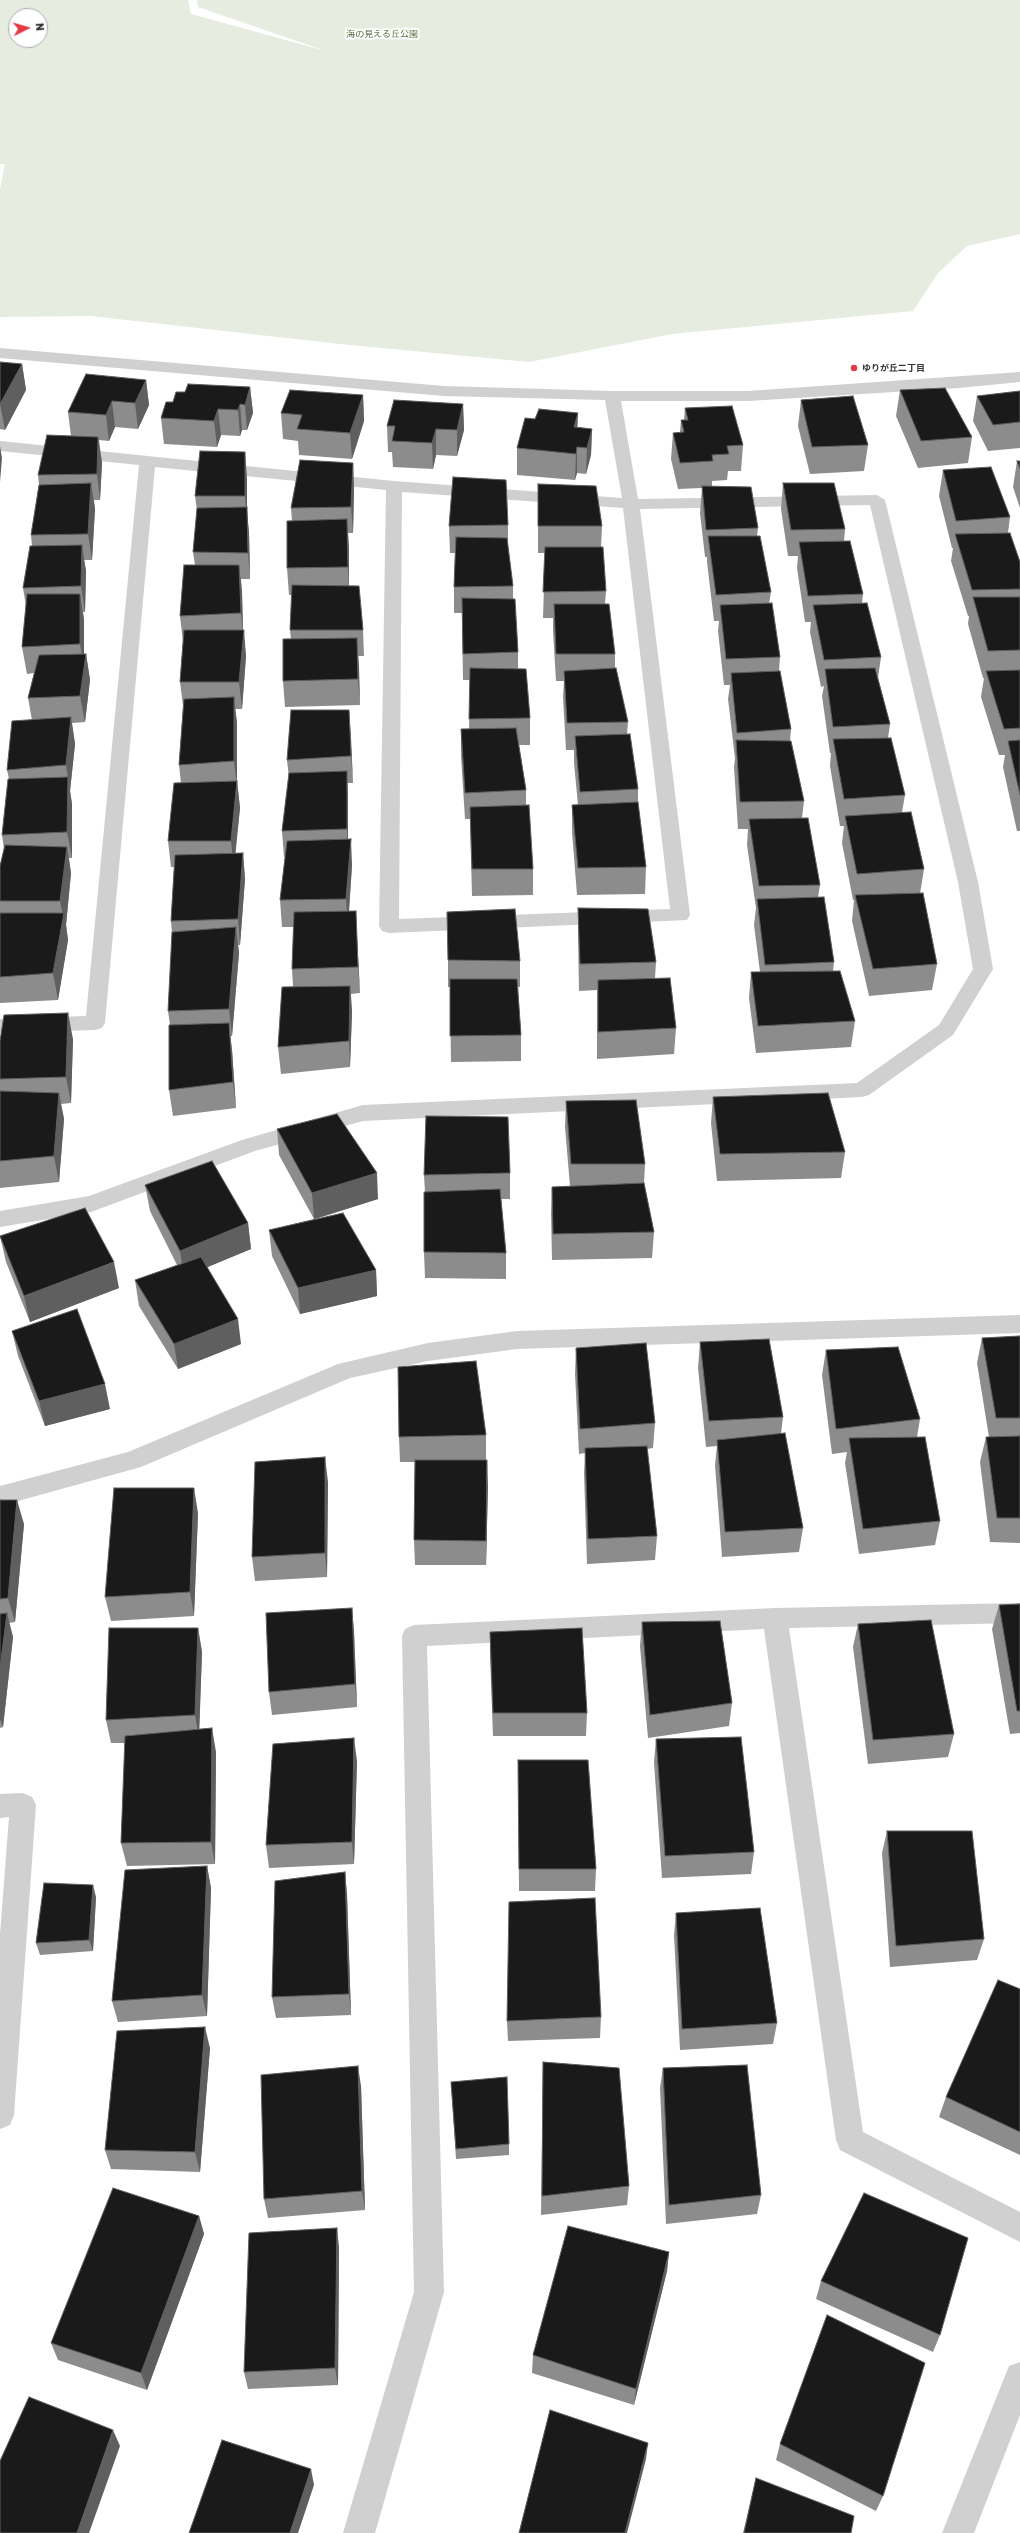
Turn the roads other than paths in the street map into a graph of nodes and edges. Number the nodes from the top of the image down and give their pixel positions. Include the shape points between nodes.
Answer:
1 (0, 353) edge
2 (1020, 377) edge
3 (612, 396) junction
4 (0, 446) edge
5 (148, 460) junction
6 (394, 486) junction
7 (631, 504) junction
8 (0, 1026) edge
9 (0, 1219) edge
10 (1020, 1324) edge
11 (0, 1496) edge
12 (1020, 1613) edge
13 (776, 1618) junction
14 (0, 1806) edge
15 (0, 2116) edge
16 (1020, 2228) edge
17 (1020, 2377) edge
18 (359, 2533) edge
19 (958, 2533) edge

1 - 3 street via 444,391
2 - 3 street via 748,396
3 - 7 street
4 - 5 street
5 - 6 street
5 - 8 street via 95,1023
6 - 7 street
6 - 7 street via 390,926 680,915
7 - 9 street via 877,500 968,882 983,969 946,1030 862,1090 363,1113 249,1145 90,1204
10 - 11 street via 517,1340 428,1352 346,1370 133,1460
12 - 13 street
13 - 16 street via 850,2140
13 - 18 street via 414,1636 429,2292
14 - 15 street via 23,1805
17 - 19 street

